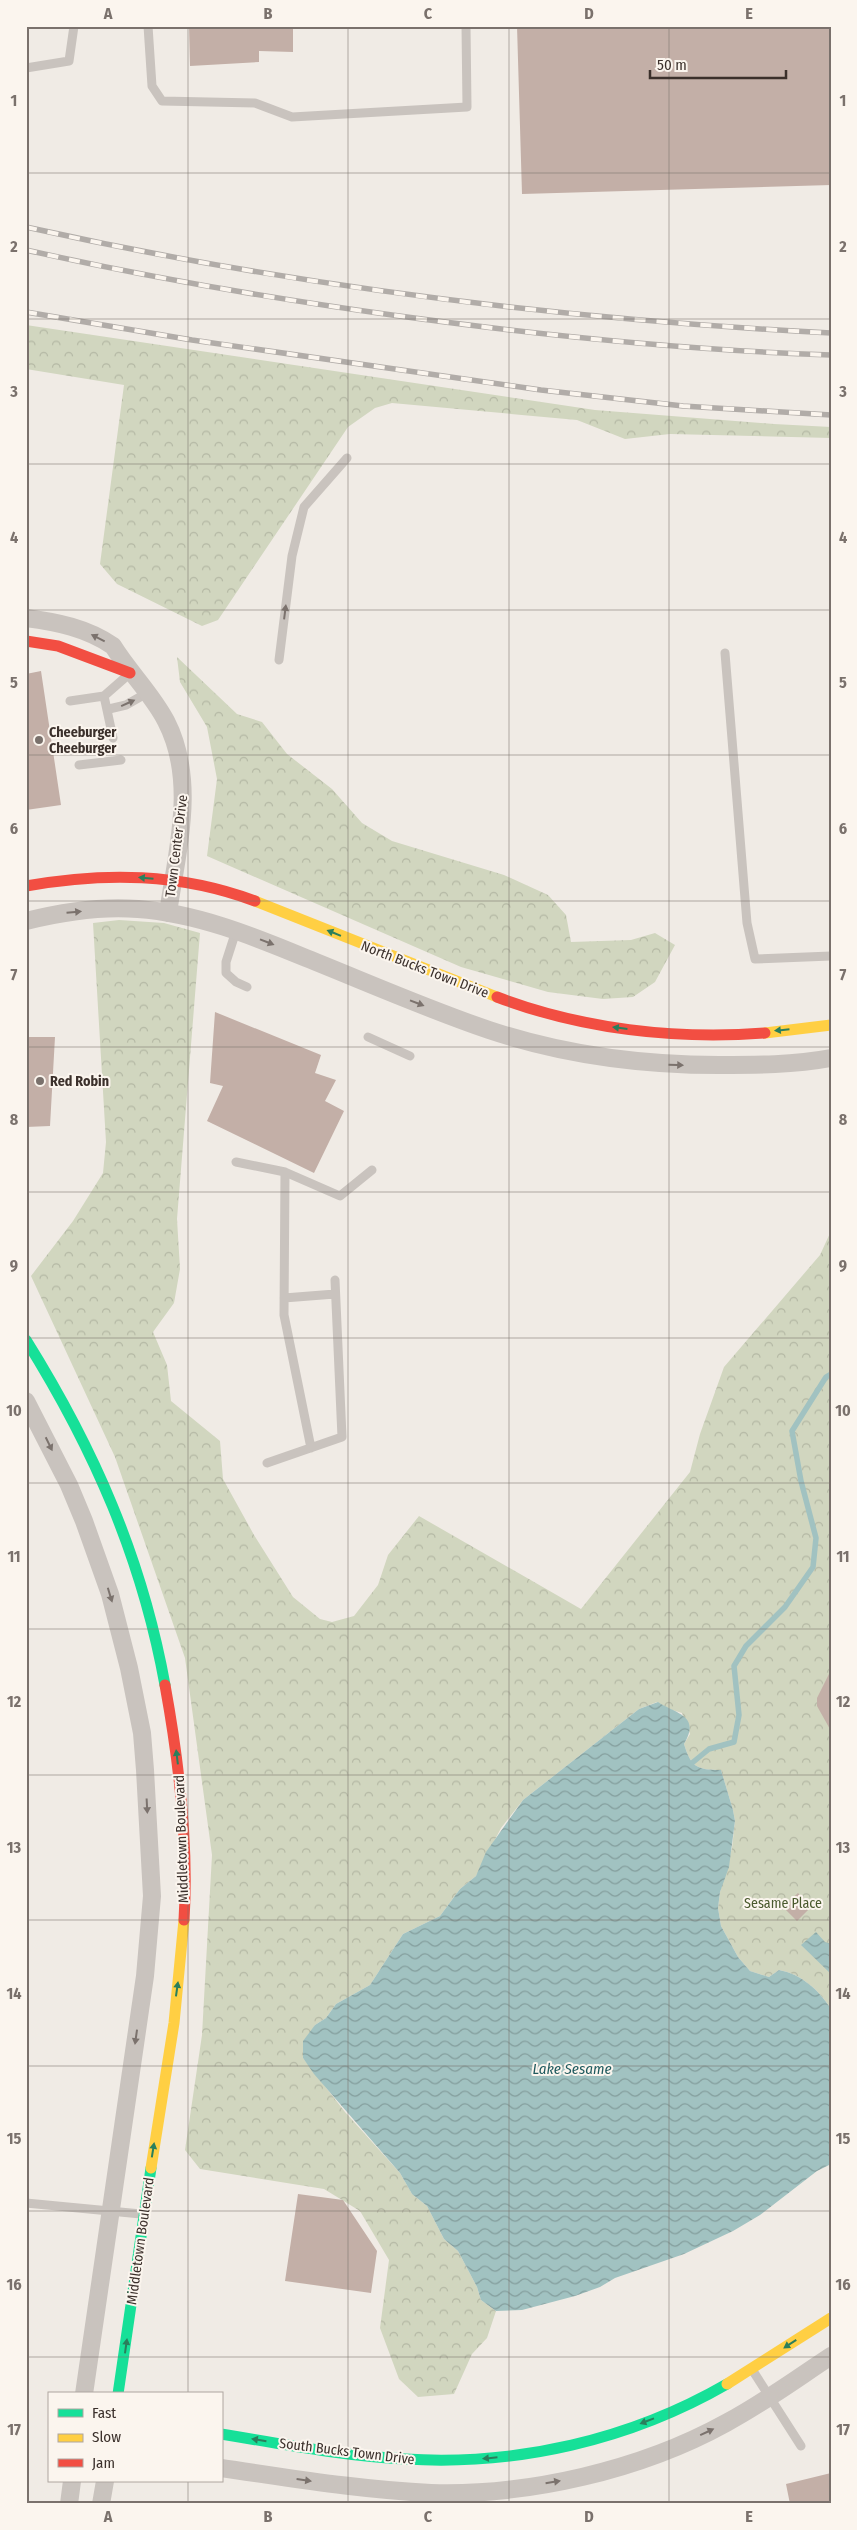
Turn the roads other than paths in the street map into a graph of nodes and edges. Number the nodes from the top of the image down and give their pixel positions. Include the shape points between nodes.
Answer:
1 (74, 26) edge
2 (148, 26) edge
3 (466, 26) edge
4 (26, 68) edge
5 (347, 458) dead end
6 (26, 618) edge
7 (26, 641) edge
8 (725, 654) dead end
9 (279, 660) dead end
10 (130, 673) junction
11 (147, 693) junction
12 (104, 696) junction
13 (70, 701) dead end
14 (109, 710) junction
15 (113, 738) dead end
16 (121, 760) dead end
17 (79, 765) dead end
18 (173, 880) junction
19 (26, 886) edge
20 (168, 913) junction
21 (26, 921) edge
22 (236, 931) junction
23 (831, 956) edge
24 (247, 987) dead end
25 (831, 1025) edge
26 (368, 1037) dead end
27 (410, 1056) dead end
28 (831, 1058) edge
29 (236, 1162) dead end
30 (372, 1170) dead end
31 (286, 1172) junction
32 (335, 1280) dead end
33 (335, 1294) junction
34 (284, 1298) junction
35 (26, 1340) edge
36 (26, 1401) edge
37 (311, 1448) junction
38 (267, 1463) dead end
39 (26, 2202) edge
40 (110, 2213) junction
41 (144, 2215) junction
42 (831, 2318) edge
43 (831, 2356) edge
44 (751, 2369) junction
45 (84, 2392) edge
46 (118, 2392) edge
47 (771, 2396) junction
48 (222, 2434) edge
49 (802, 2446) dead end
50 (222, 2468) edge
51 (72, 2482) edge
52 (105, 2482) edge
53 (69, 2504) edge
54 (102, 2504) edge

1 - 4 lane via 69,61
2 - 3 lane via 152,86 162,101 255,103 292,117 467,108
9 -> 5 lane via 292,556 304,507
10 -> 6 street, Town Center Drive via 113,646 101,638 71,626
7 - 10 street, Town Center Drive via 58,646
8 - 23 lane via 747,923 756,960
10 - 11 street, Town Center Drive
10 - 12 lane
14 -> 11 lane
11 - 18 street, Town Center Drive via 166,721 182,768 184,793
12 - 13 lane
12 - 14 lane
14 - 15 lane
16 - 17 lane
18 -> 19 street, North Bucks Town Drive via 108,876
18 - 20 street, Town Center Drive
25 -> 18 street, North Bucks Town Drive via 720,1034 646,1031 600,1025 528,1008 259,902 204,885
21 -> 20 street via 53,914 106,909
20 - 22 street
22 - 24 lane via 226,962 226,973
22 -> 28 street via 470,1023 548,1047 605,1059 678,1065 781,1065
26 - 27 lane
29 - 31 lane
30 - 31 lane via 340,1196
31 - 34 lane
32 - 33 lane
33 - 34 lane
33 - 37 lane via 342,1437
34 - 37 lane via 284,1315
41 -> 35 street, Middletown Boulevard via 167,2068 182,1938 185,1875 175,1738 163,1670 144,1596 114,1508 86,1441
36 -> 40 street via 69,1485 110,1594 130,1668 142,1733 151,1916
37 - 38 lane
39 - 40 lane
40 - 41 lane
40 - 45 street
46 -> 41 street, Middletown Boulevard
42 -> 44 street, South Bucks Town Drive
43 - 47 street
44 - 47 lane
44 -> 48 street, South Bucks Town Drive via 674,2411 614,2434 524,2454 416,2460 367,2456
47 - 49 lane
50 -> 47 street via 348,2486 432,2493 510,2489 563,2481 637,2462 725,2424
51 - 53 street
52 - 54 street

